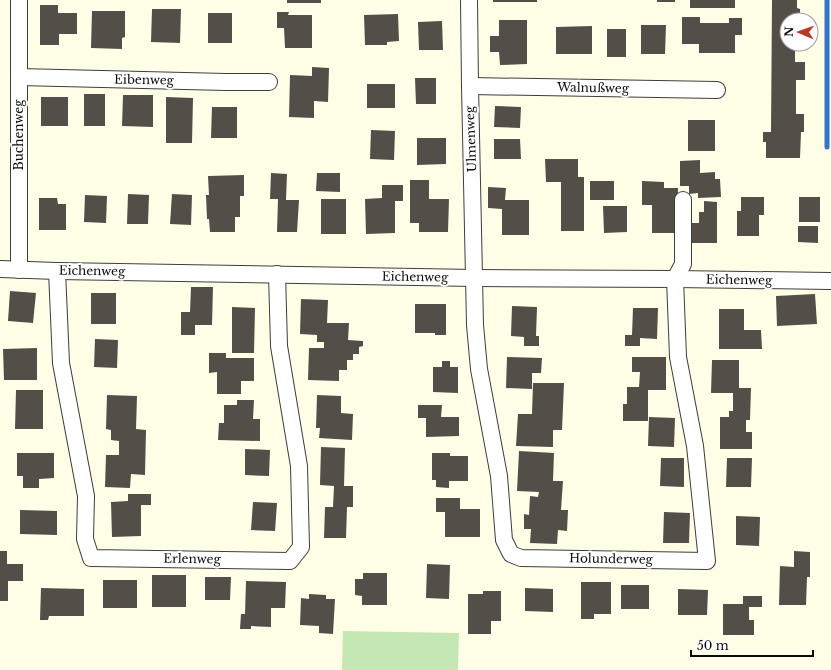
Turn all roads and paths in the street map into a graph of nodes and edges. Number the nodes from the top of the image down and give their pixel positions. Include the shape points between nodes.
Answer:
1 (19, 0) edge
2 (469, 0) edge
3 (19, 77) junction
4 (269, 82) dead end
5 (470, 86) junction
6 (717, 90) dead end
7 (683, 200) dead end
8 (0, 269) edge
9 (19, 270) junction
10 (57, 271) junction
11 (277, 274) junction
12 (475, 278) junction
13 (676, 279) junction
14 (831, 282) edge

1 - 3 street, Buchenweg
2 - 5 street, Ulmenweg
3 - 4 street, Eibenweg
3 - 9 street, Buchenweg
5 - 6 street, Walnußweg
5 - 12 street, Ulmenweg
7 - 13 street via 683,264
8 - 9 street, Eichenweg
9 - 10 street, Eichenweg
10 - 11 street, Eichenweg
10 - 11 street, Erlenweg via 61,363 86,496 85,540 91,558 290,561 301,547 299,466 279,346
11 - 12 street, Eichenweg
12 - 13 street, Eichenweg
12 - 13 street, Holunderweg via 479,369 499,476 504,540 511,554 521,558 707,561 695,446 678,357
13 - 14 street, Eichenweg

